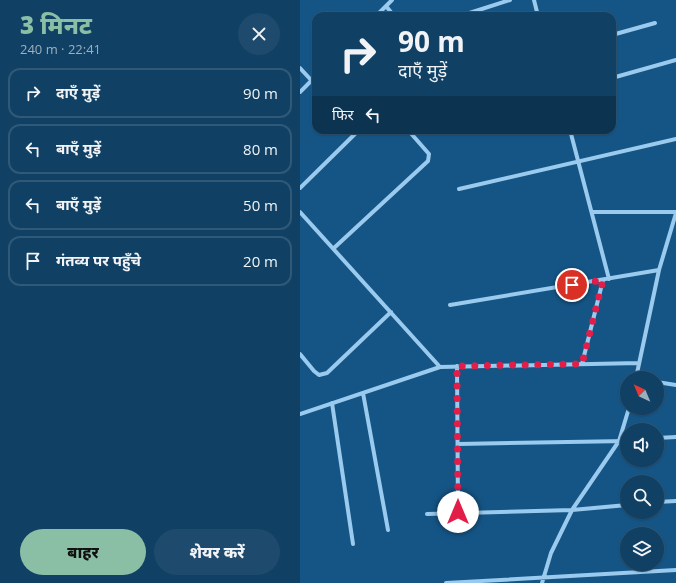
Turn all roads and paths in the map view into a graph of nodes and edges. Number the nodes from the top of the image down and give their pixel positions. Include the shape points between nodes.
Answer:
1 (392, 0) edge
2 (510, 0) edge
3 (534, 0) edge
4 (386, 6) junction
5 (380, 12) edge
6 (391, 12) edge
7 (472, 12) edge
8 (537, 12) edge
9 (655, 23) dead end
10 (616, 35) edge
11 (676, 60) edge
12 (300, 68) edge
13 (616, 77) edge
14 (312, 81) joint
15 (300, 92) edge
16 (355, 134) edge
17 (412, 134) edge
18 (571, 134) edge
19 (676, 139) edge
20 (578, 162) junction
21 (300, 188) edge
22 (459, 189) dead end
23 (300, 212) edge
24 (592, 212) junction
25 (676, 213) edge
26 (334, 248) junction
27 (659, 270) junction
28 (608, 279) junction
29 (603, 280) junction
30 (450, 305) dead end
31 (391, 312) junction
32 (300, 354) edge
33 (639, 363) junction
34 (582, 364) junction
35 (457, 366) junction
36 (440, 367) junction
37 (638, 371) edge
38 (664, 383) edge
39 (676, 385) edge
40 (363, 393) junction
41 (332, 403) junction
42 (300, 414) edge
43 (627, 415) edge
44 (676, 437) edge
45 (664, 438) edge
46 (619, 442) junction
47 (458, 444) junction
48 (676, 501) edge
49 (664, 502) edge
50 (620, 506) edge
51 (572, 510) junction
52 (458, 512) junction
53 (427, 514) dead end
54 (388, 530) dead end
55 (353, 544) dead end
56 (676, 570) edge
57 (542, 578) junction
58 (446, 583) edge
59 (542, 583) edge

1 - 4 street
2 - 7 street
3 - 8 street
4 - 5 street
4 - 6 street
9 - 10 street
11 - 13 street
12 - 14 street
14 - 15 street
16 - 21 street
17 - 26 street via 429,154 428,161
18 - 20 street
19 - 20 street
20 - 22 street
20 - 24 street
23 - 26 street
24 - 25 street
24 - 28 street
25 - 27 street
26 - 31 street
27 - 28 street
27 - 33 street
28 - 29 street
29 - 30 street
29 - 34 street
31 - 32 street via 327,373 320,375 314,371
31 - 36 street
33 - 34 street
33 - 37 street
34 - 35 street
35 - 36 street
35 - 47 street
36 - 40 street
38 - 39 street
40 - 41 street
40 - 54 street
41 - 42 street
41 - 55 street
43 - 46 street
44 - 45 street
46 - 47 street
46 - 51 street
47 - 52 street
48 - 49 street
50 - 51 street
51 - 52 street
51 - 57 street
52 - 53 street
56 - 57 street
57 - 58 street
57 - 59 street

